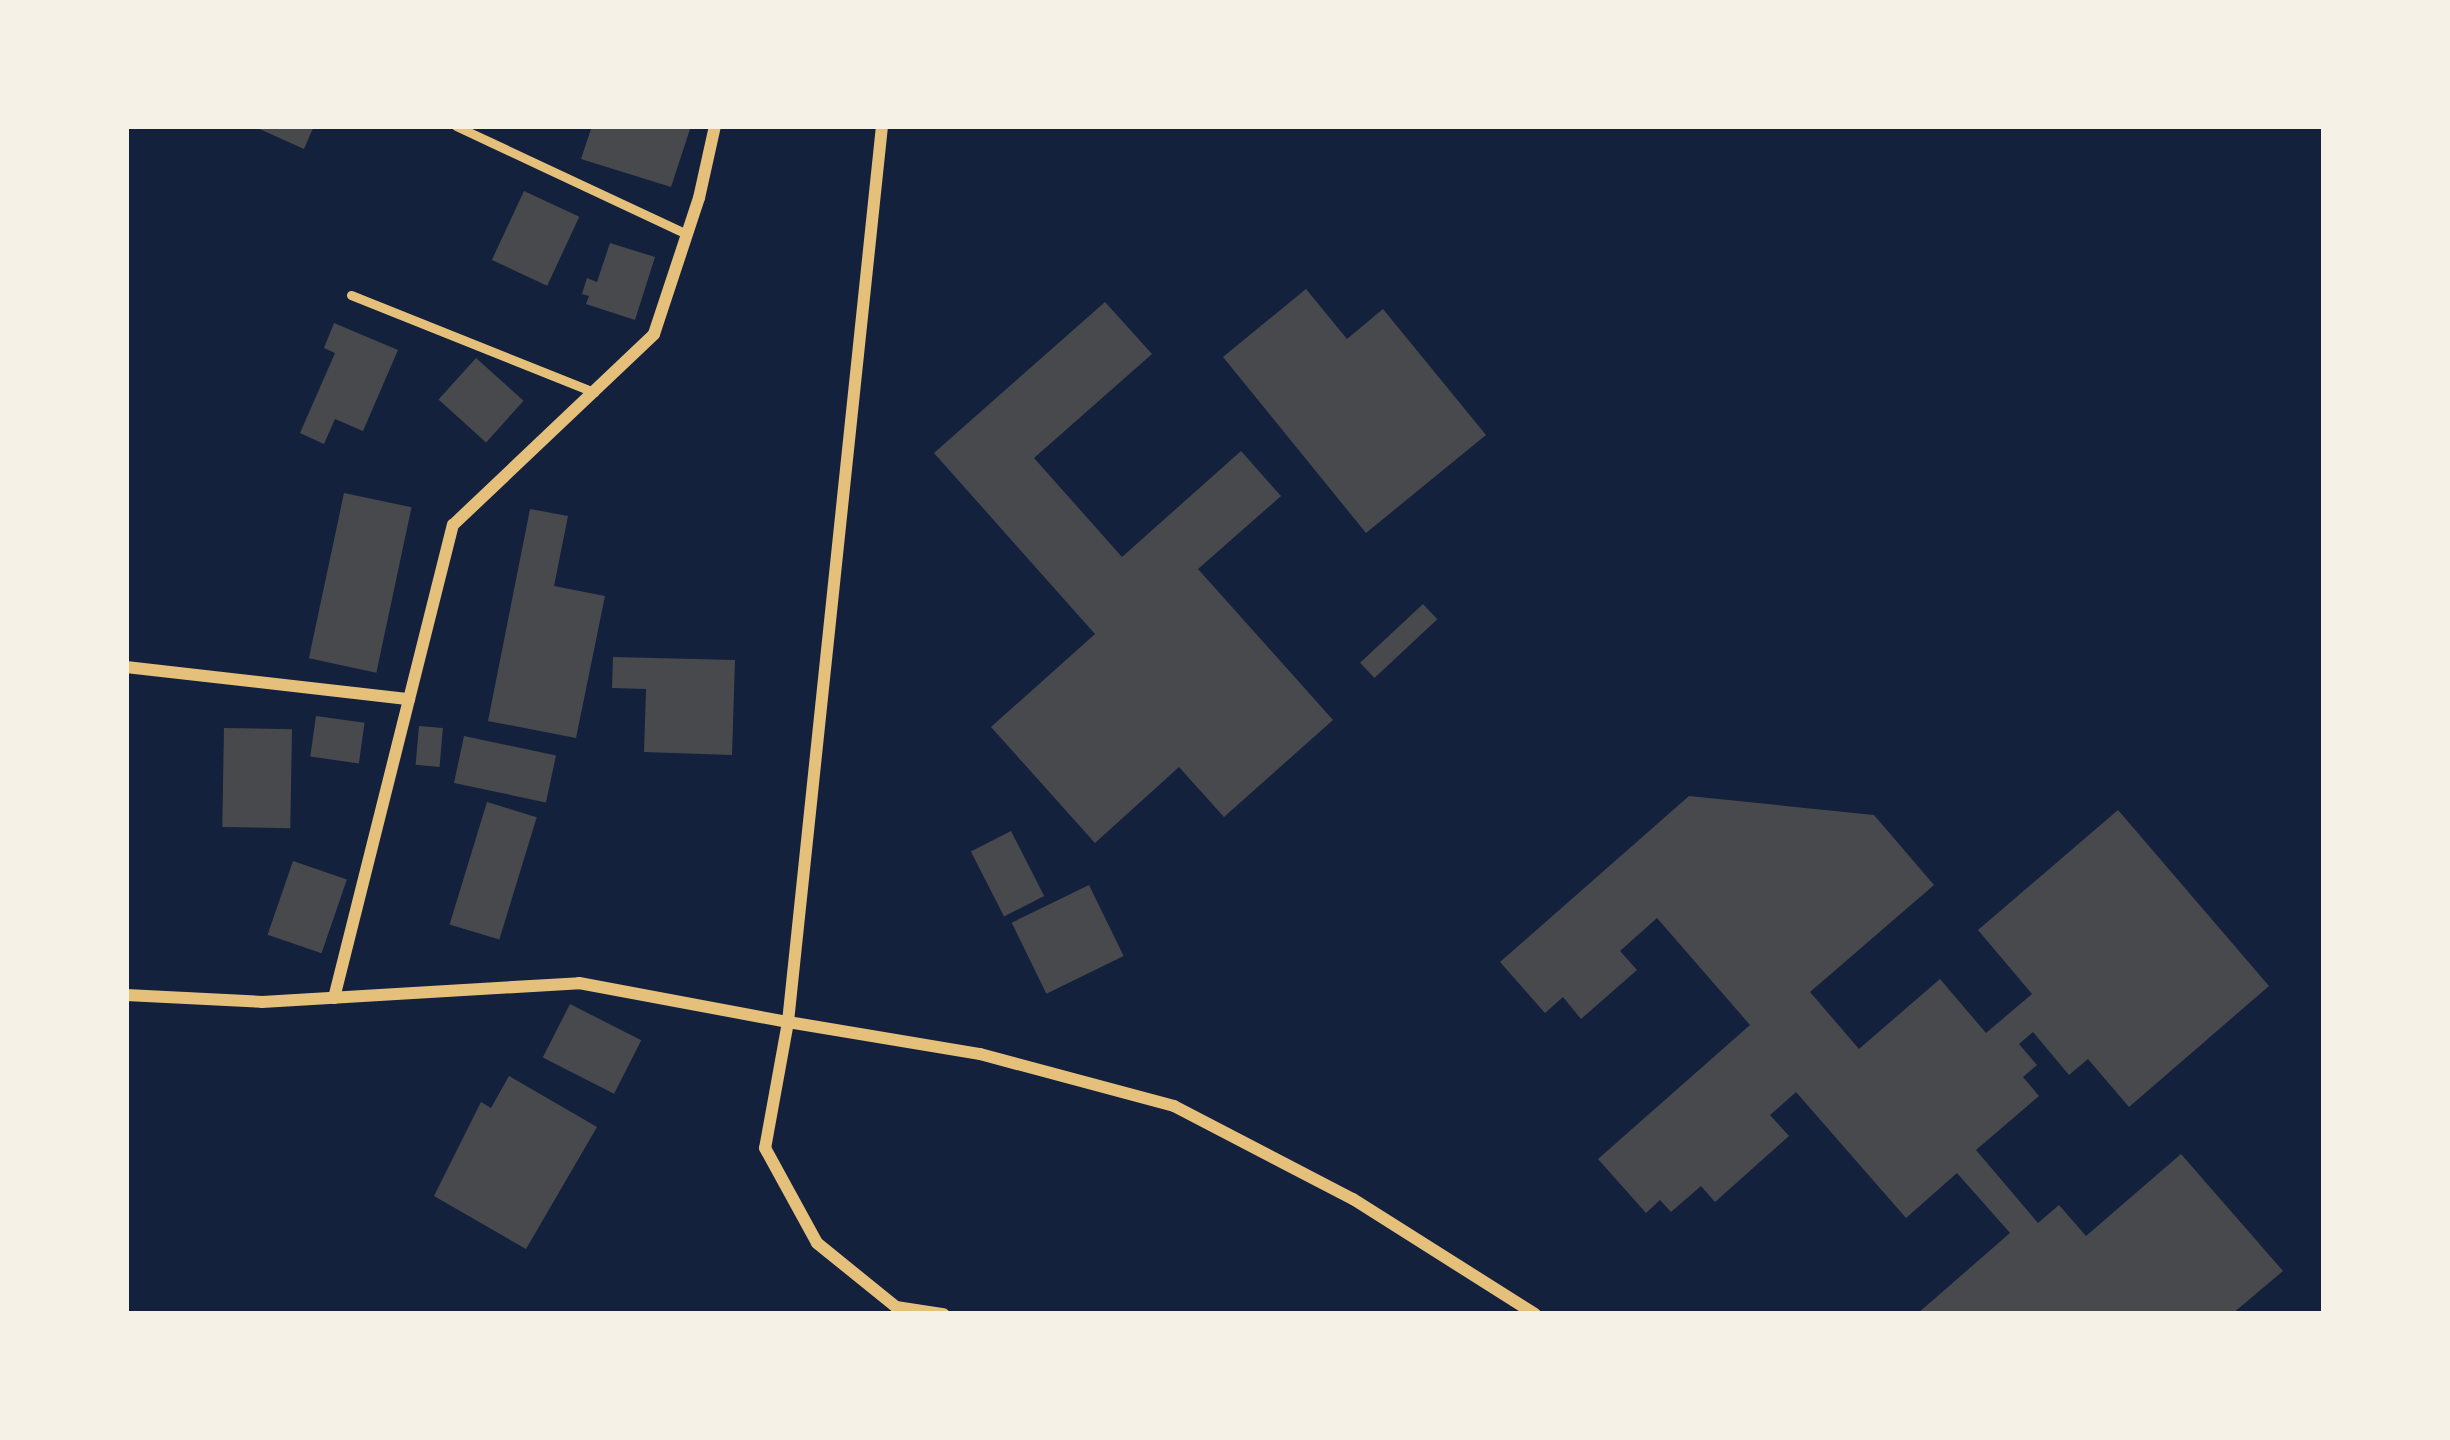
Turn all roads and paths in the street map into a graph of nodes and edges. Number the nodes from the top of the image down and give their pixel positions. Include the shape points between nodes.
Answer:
1 (456, 126) edge
2 (715, 126) edge
3 (882, 126) edge
4 (687, 234) junction
5 (351, 295) dead end
6 (594, 392) junction
7 (126, 667) edge
8 (409, 699) junction
9 (126, 995) edge
10 (334, 998) junction
11 (788, 1022) junction
12 (943, 1314) edge
13 (1535, 1314) edge

1 - 4 lane
2 - 4 street
3 - 11 street
4 - 6 street via 654,334
5 - 6 lane
6 - 8 street via 453,525
7 - 8 street
8 - 10 street
9 - 10 street
10 - 11 street via 578,983
11 - 12 street via 765,1148 818,1243 896,1307
11 - 13 street via 980,1054 1174,1106 1353,1199

